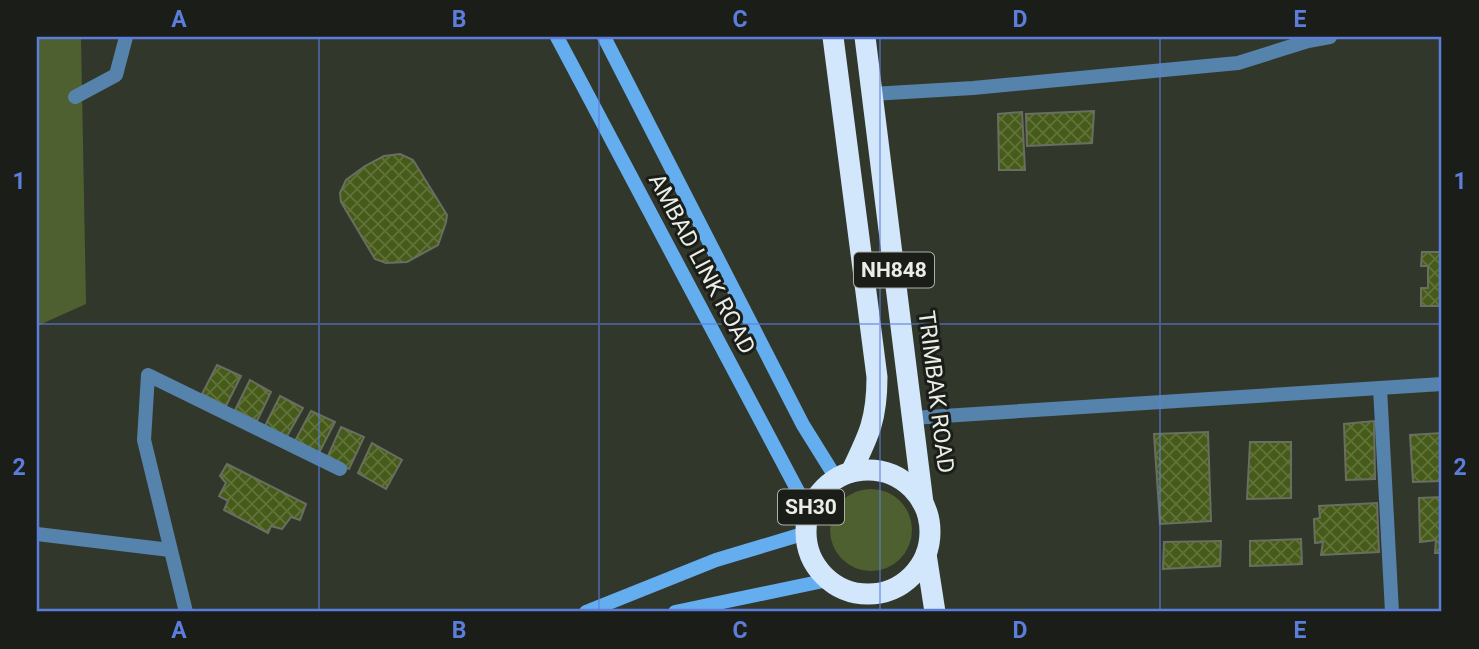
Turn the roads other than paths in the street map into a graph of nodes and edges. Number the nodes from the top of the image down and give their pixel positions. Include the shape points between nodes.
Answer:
1 (126, 37) edge
2 (557, 37) edge
3 (604, 37) edge
4 (832, 37) edge
5 (865, 37) edge
6 (1330, 37) edge
7 (872, 94) junction
8 (75, 97) dead end
9 (1442, 384) edge
10 (1380, 388) junction
11 (912, 418) junction
12 (340, 469) dead end
13 (843, 475) junction
14 (923, 503) junction
15 (809, 512) junction
16 (806, 533) junction
17 (37, 534) edge
18 (170, 550) junction
19 (926, 554) junction
20 (828, 580) junction
21 (864, 604) edge
22 (186, 612) edge
23 (586, 612) edge
24 (675, 612) edge
25 (935, 612) edge
26 (1392, 612) edge

1 - 8 street via 116,75
2 - 15 main road, AMBAD LINK ROAD
3 - 13 main road, AMBAD LINK ROAD via 803,425
4 - 13 highway, NH848 via 877,377 872,430
5 - 7 highway, TRIMBAK ROAD / NH848
6 - 7 street via 1238,63
7 - 11 highway, TRIMBAK ROAD / NH848
9 - 10 street
10 - 11 street
10 - 26 street
11 - 14 highway, TRIMBAK ROAD / NH848
12 - 18 street via 148,375 144,440
13 - 14 highway, TRIMBAK ROAD / SH30 via 877,470 898,477
13 - 15 highway, SH30 via 827,485
14 - 19 highway, TRIMBAK ROAD via 929,519
15 - 16 highway, SH30
16 - 20 highway, SH30 via 814,563
16 - 23 main road via 716,560
17 - 18 street
18 - 22 street
19 - 21 highway, SH30 via 909,579
19 - 25 highway, TRIMBAK ROAD
20 - 21 highway, SH30
20 - 24 main road

